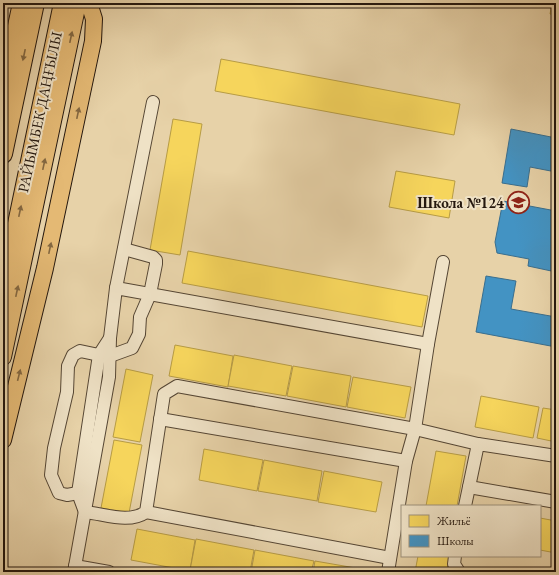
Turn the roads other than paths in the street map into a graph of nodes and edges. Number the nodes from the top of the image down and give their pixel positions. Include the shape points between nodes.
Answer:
1 (20, 3) edge
2 (34, 3) edge
3 (63, 3) edge
4 (78, 3) edge
5 (89, 3) edge
6 (3, 87) edge
7 (153, 102) dead end
8 (3, 154) edge
9 (124, 250) junction
10 (443, 262) dead end
11 (116, 288) junction
12 (3, 291) edge
13 (150, 294) junction
14 (428, 344) junction
15 (105, 355) junction
16 (3, 357) edge
17 (160, 419) junction
18 (415, 429) junction
19 (3, 440) edge
20 (478, 444) junction
21 (556, 456) edge
22 (406, 461) junction
23 (469, 487) junction
24 (78, 493) junction
25 (556, 502) edge
26 (465, 505) edge
27 (85, 512) junction
28 (146, 512) junction
29 (455, 557) edge
30 (390, 558) junction
31 (74, 569) edge
32 (109, 572) edge
33 (388, 572) edge
34 (459, 572) edge

1 - 6 main road
2 -> 8 highway, РАЙЫМБЕК ДАҢҒЫЛЫ
12 -> 3 highway, РАЙЫМБЕК ДАҢҒЫЛЫ
16 -> 4 main road
19 -> 5 main road via 45,268 93,41 94,19
7 - 9 street
9 - 11 street
9 - 13 street via 156,260
10 - 14 street
11 - 13 street
11 - 15 street via 110,338
13 - 14 street
13 - 15 street via 140,317 139,334 132,348
14 - 18 street
15 - 24 street
15 - 24 street via 80,351 73,355 68,366 67,392 54,448 51,475 59,493
15 - 27 street via 109,377
17 - 18 street via 164,394 177,386
17 - 22 street
17 - 28 street
18 - 20 street
18 - 22 street
20 - 21 street
20 - 23 street
22 - 30 street
23 - 25 street
23 - 26 street
24 - 27 street
27 - 28 street via 128,518 139,517
27 - 31 street
28 - 30 street
29 - 34 street via 454,564
30 - 33 street
31 - 32 street

